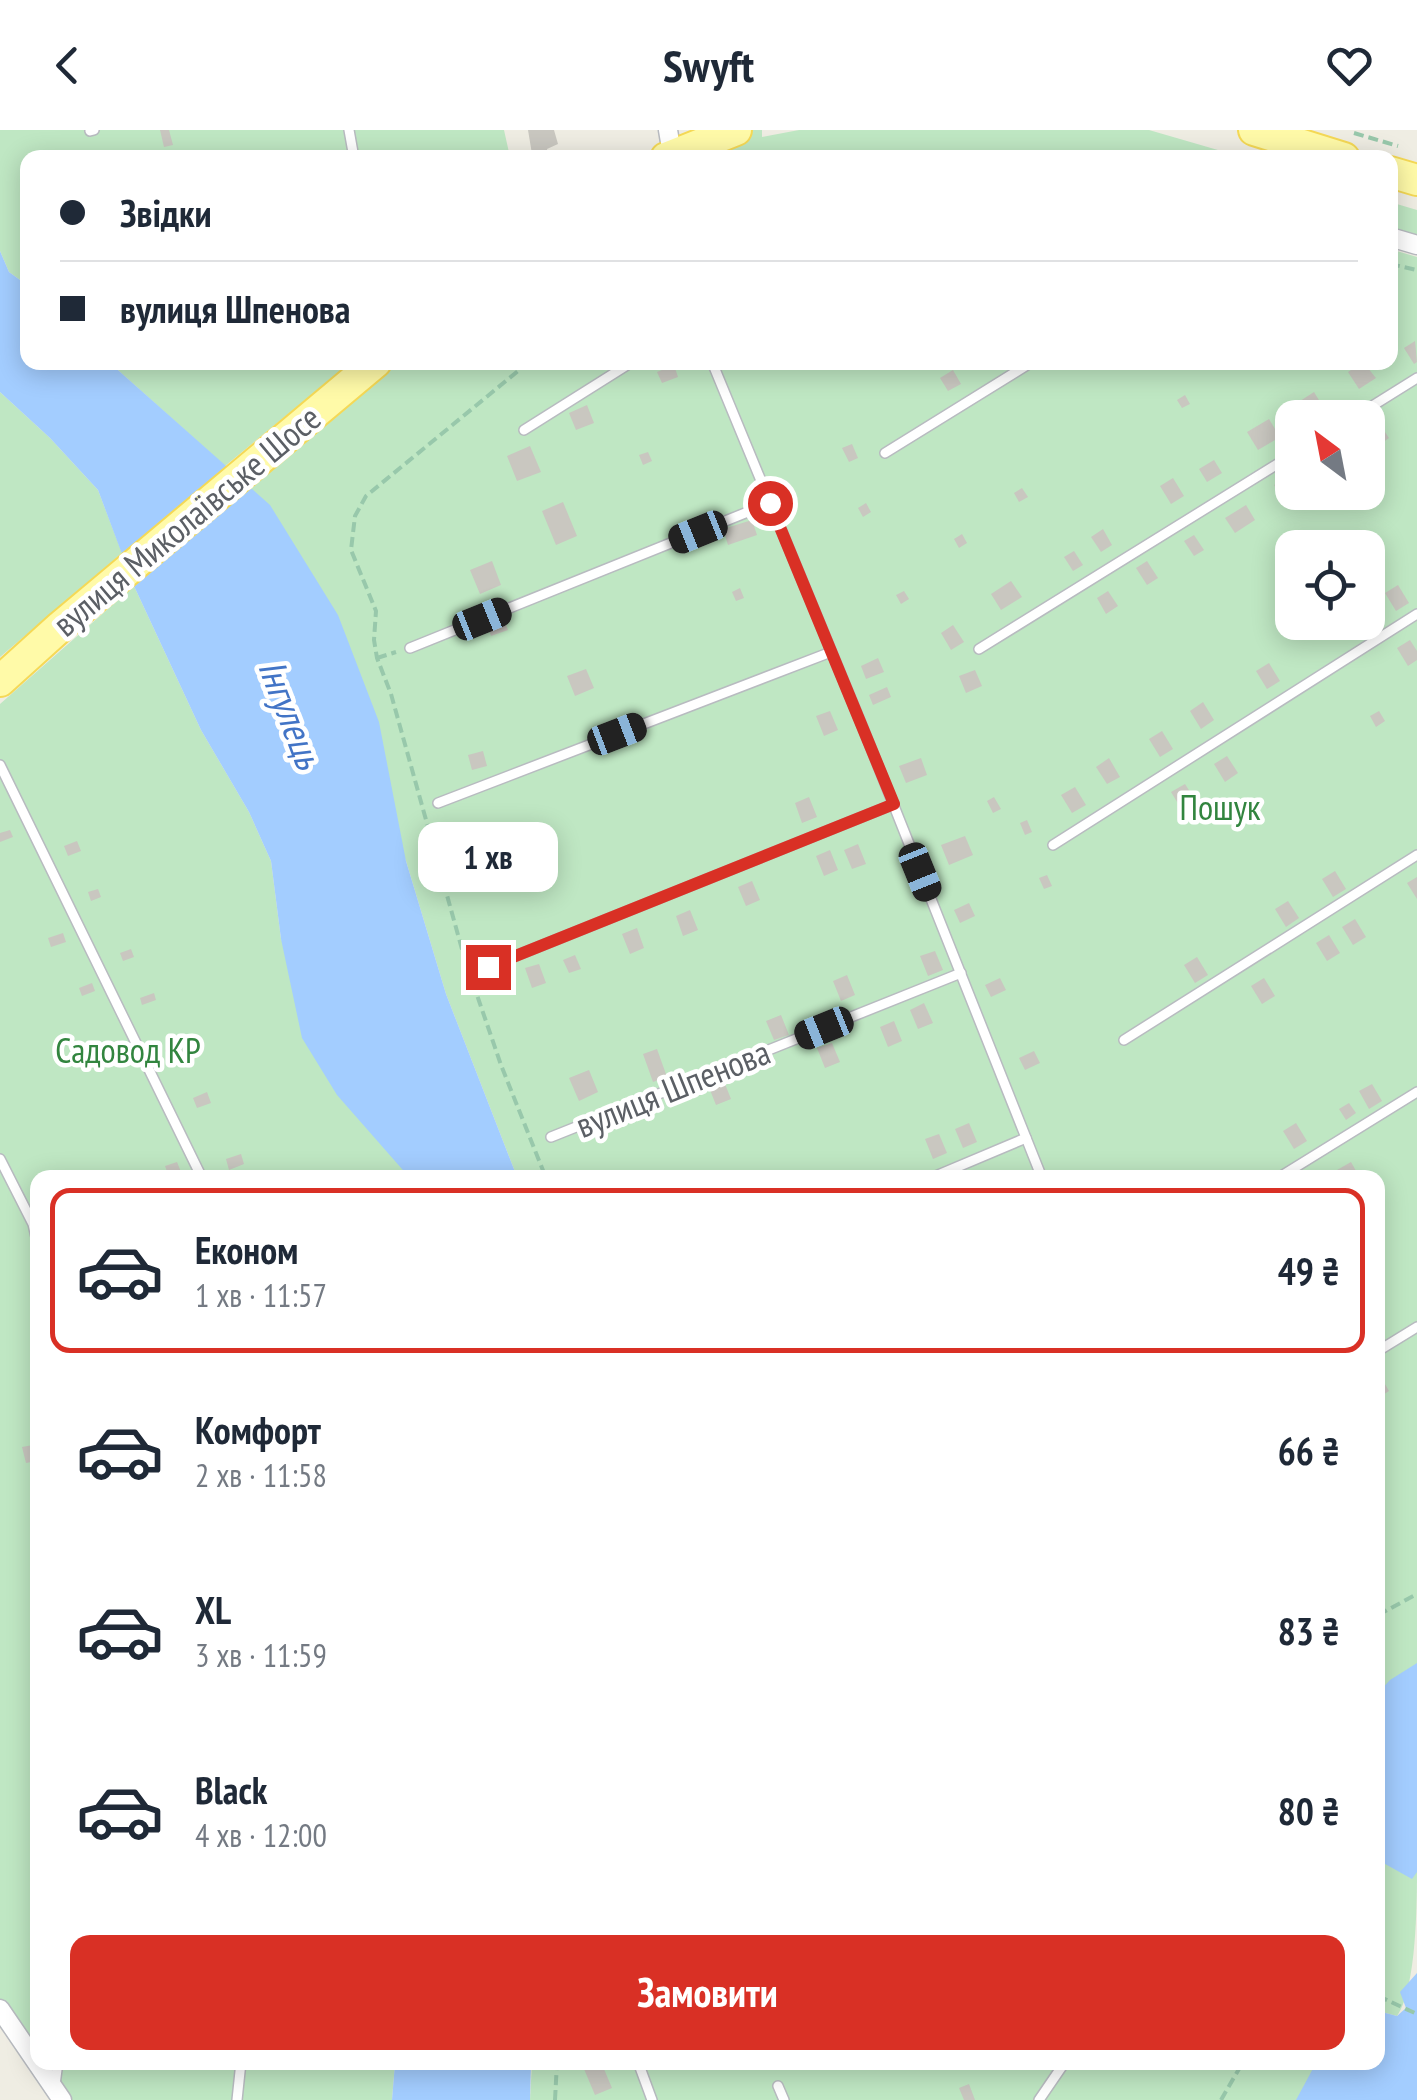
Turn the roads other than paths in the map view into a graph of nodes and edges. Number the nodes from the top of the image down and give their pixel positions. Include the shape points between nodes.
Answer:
1 (736, 130) edge
2 (1254, 130) edge
3 (669, 147) edge
4 (1318, 150) edge
5 (1398, 163) edge
6 (1417, 180) edge
7 (366, 370) edge
8 (619, 370) edge
9 (715, 370) edge
10 (1019, 370) edge
11 (1417, 378) edge
12 (1382, 400) edge
13 (524, 430) dead end
14 (885, 453) dead end
15 (1275, 466) edge
16 (770, 503) junction
17 (1417, 614) edge
18 (410, 648) road end
19 (979, 649) dead end
20 (831, 652) junction
21 (0, 681) edge
22 (0, 765) edge
23 (438, 803) dead end
24 (894, 804) junction
25 (1053, 845) dead end
26 (1417, 855) edge
27 (488, 967) dead end
28 (961, 973) junction
29 (1124, 1040) dead end
30 (1417, 1092) edge
31 (551, 1138) dead end
32 (1026, 1138) junction
33 (0, 1159) edge
34 (198, 1170) edge
35 (950, 1170) edge
36 (1039, 1170) edge
37 (1291, 1170) edge
38 (30, 1220) edge
39 (1417, 1327) edge
40 (1385, 1348) edge
41 (0, 2009) edge
42 (30, 2053) edge
43 (42, 2070) edge
44 (241, 2070) edge
45 (641, 2070) edge
46 (1060, 2070) edge
47 (778, 2086) dead end
48 (58, 2094) edge
49 (237, 2100) edge
50 (652, 2100) edge
51 (784, 2100) edge
52 (1038, 2100) edge

1 - 3 main road
2 - 4 main road
5 - 6 main road
7 - 21 main road, вулиця Миколаївське Шосе
8 - 13 lane
9 - 16 lane
10 - 14 lane
11 - 12 lane
15 - 19 lane
16 - 18 lane
16 - 20 lane
17 - 25 lane
20 - 23 lane
20 - 24 lane
22 - 34 lane
24 - 27 lane
24 - 28 lane
26 - 29 lane
28 - 31 lane, вулиця Шпенова
28 - 32 lane
30 - 37 lane
32 - 35 lane
32 - 36 lane
33 - 38 lane
39 - 40 lane
41 - 42 street
43 - 48 street
44 - 49 lane
45 - 50 lane
46 - 52 lane
47 - 51 lane

